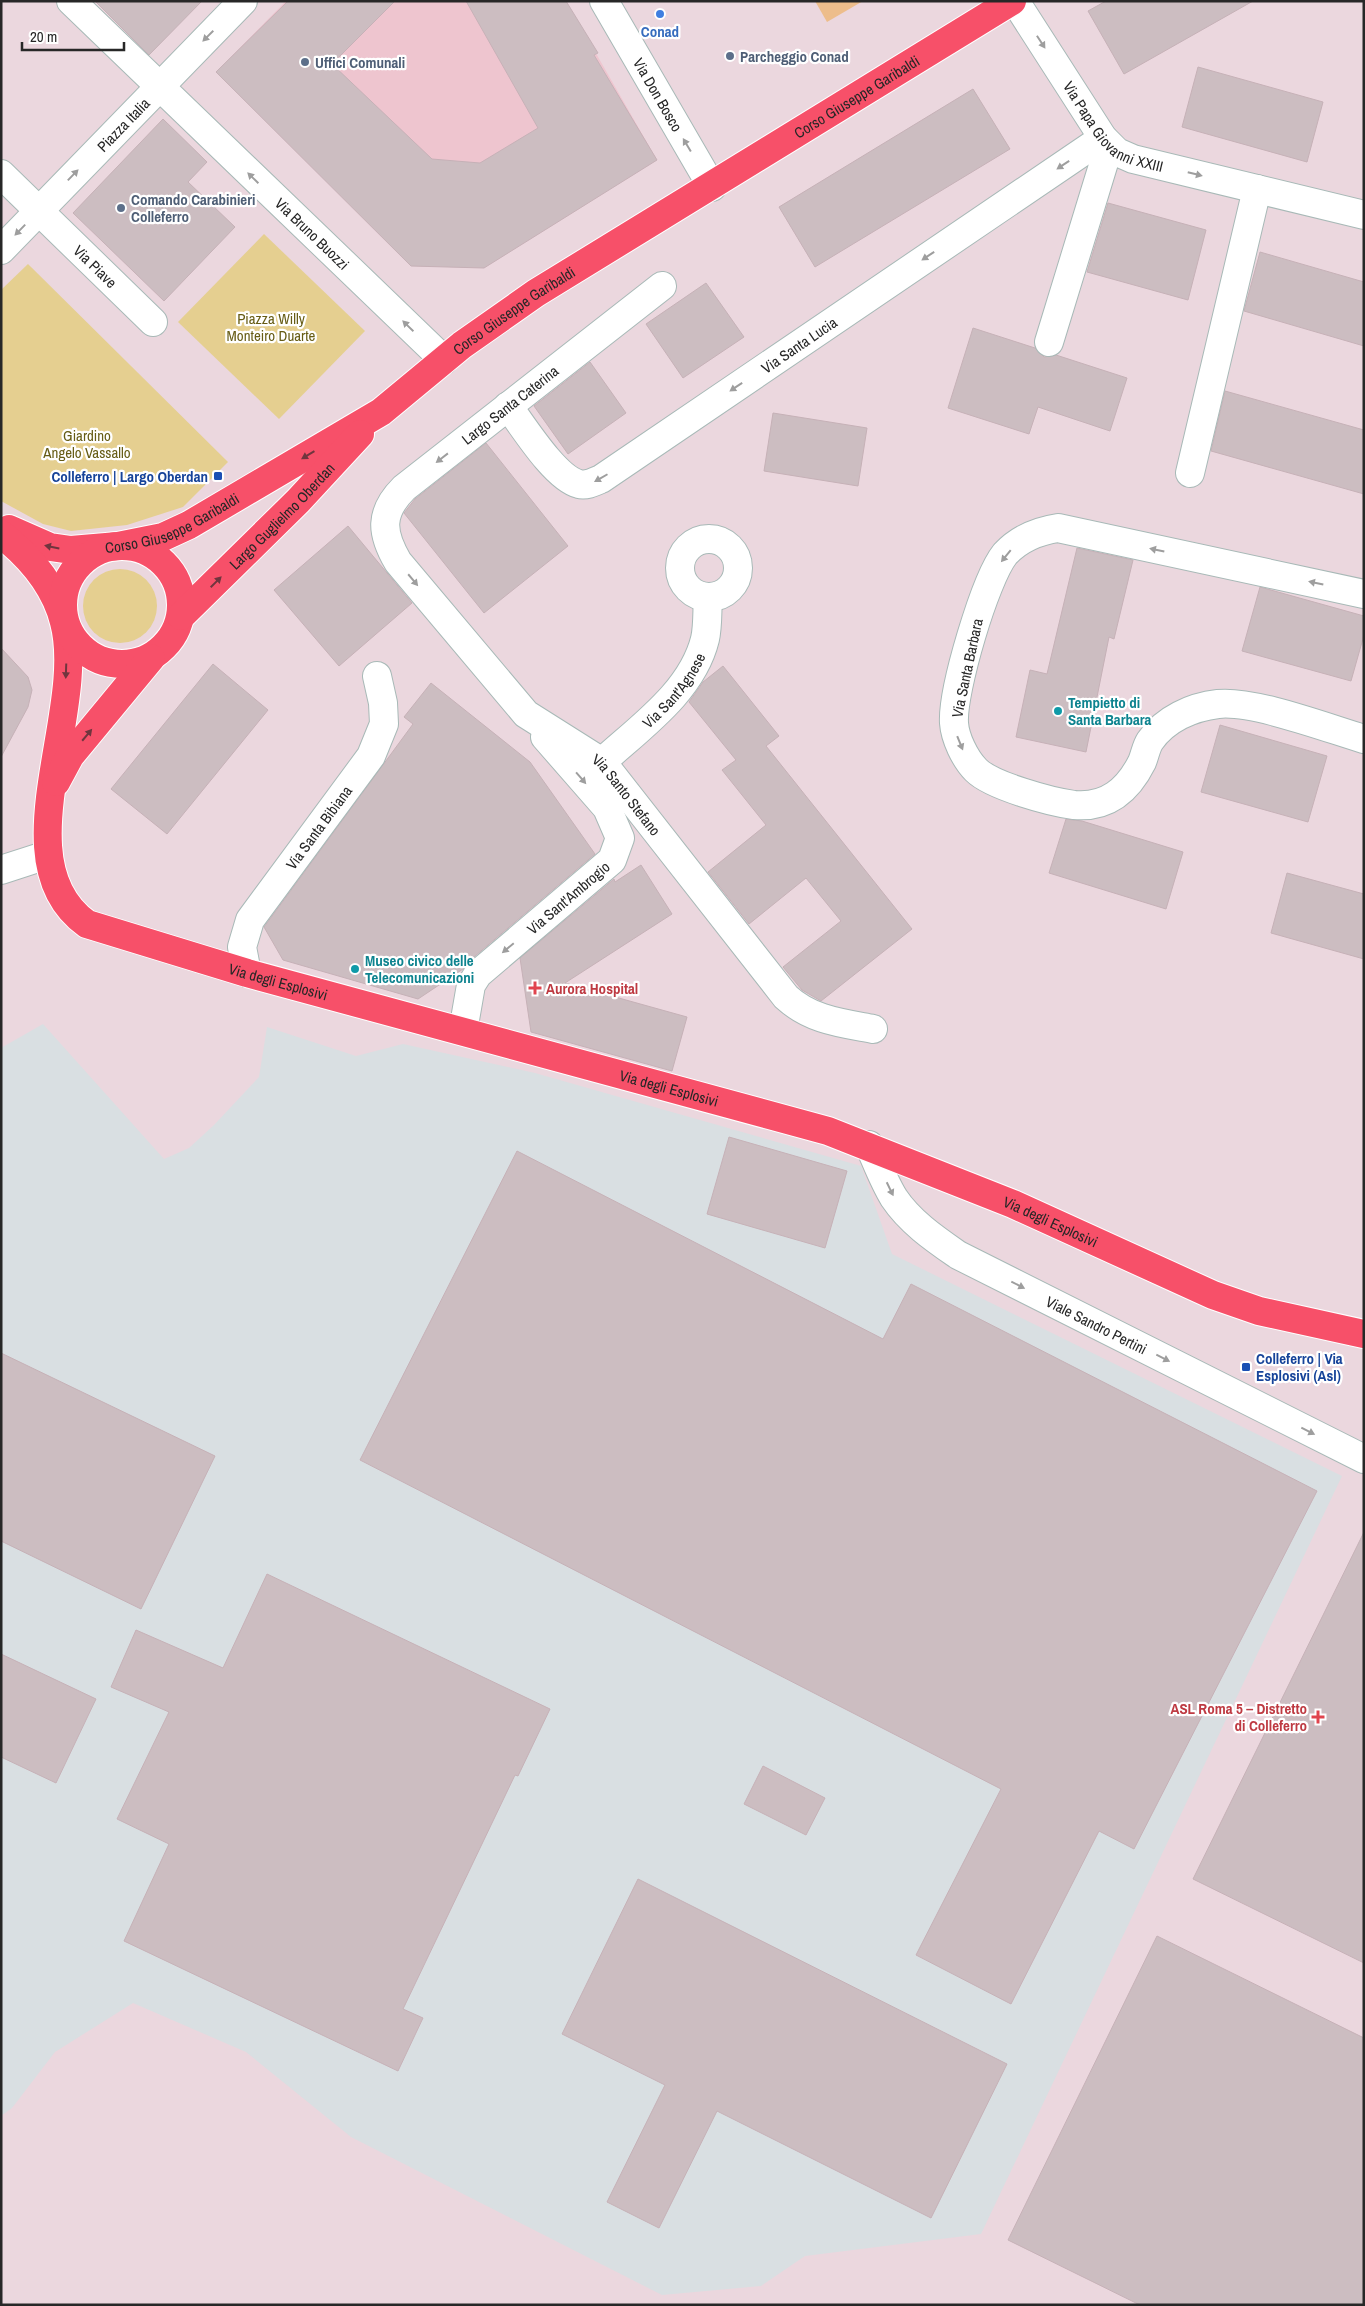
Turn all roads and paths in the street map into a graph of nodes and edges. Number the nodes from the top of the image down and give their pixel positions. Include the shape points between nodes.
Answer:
1 (71, 1) edge
2 (243, 1) edge
3 (604, 1) edge
4 (1013, 1) edge
5 (158, 87) junction
6 (1106, 142) junction
7 (1, 174) edge
8 (712, 187) junction
9 (1257, 189) junction
10 (39, 210) junction
11 (1364, 215) edge
12 (1, 250) edge
13 (662, 286) dead end
14 (153, 322) dead end
15 (1049, 342) dead end
16 (444, 360) junction
17 (508, 406) junction
18 (381, 412) junction
19 (1190, 473) dead end
20 (1, 524) edge
21 (1, 534) edge
22 (387, 540) joint
23 (118, 546) junction
24 (1364, 594) edge
25 (708, 597) dead end
26 (181, 616) junction
27 (64, 622) junction
28 (151, 658) junction
29 (377, 676) dead end
30 (526, 714) junction
31 (1364, 739) edge
32 (602, 762) junction
33 (43, 806) junction
34 (44, 856) junction
35 (1, 870) edge
36 (247, 974) junction
37 (873, 1029) dead end
38 (463, 1031) junction
39 (869, 1146) junction
40 (1364, 1334) edge
41 (1364, 1459) edge

1 - 5 street, Piazza Italia
2 -> 5 street
8 -> 3 street, Via Don Bosco
4 -> 6 street, Via Papa Giovanni XXIII
4 - 8 main road, Corso Giuseppe Garibaldi
10 -> 5 street, Piazza Italia
16 -> 5 street, Via Bruno Buozzi
6 -> 9 street, Via Papa Giovanni XXIII via 1133,160
6 - 15 street
6 -> 17 street, Via Santa Lucia via 590,484 580,485 559,471
7 - 10 street
8 - 16 main road, Corso Giuseppe Garibaldi via 536,294
9 - 11 street, Via Papa Giovanni XXIII
9 - 19 street
10 -> 12 street, Piazza Italia
10 - 14 street, Via Piave
13 - 17 street, Largo Santa Caterina
16 - 18 main road, Corso Giuseppe Garibaldi
17 -> 22 street, Largo Santa Caterina via 393,499 385,518
18 -> 23 main road, Corso Giuseppe Garibaldi via 189,525 163,536
26 -> 18 main road, Largo Guglielmo Oberdan via 298,501
23 -> 20 main road, Corso Giuseppe Garibaldi via 71,550 50,547
21 - 27 main road via 36,568
22 -> 30 street, Via Santo Stefano via 398,562
23 - 26 main road, Largo Guglielmo Oberdan via 139,548 166,565 178,584
23 - 27 main road, Largo Guglielmo Oberdan via 85,558 73,571 65,587
24 -> 31 street, Via Santa Barbara via 1058,528 1044,530 1031,535 1005,555 987,585 960,684 954,723 964,753 975,769 999,786 1090,805 1110,800 1128,786 1157,733 1186,712 1202,707 1220,704 1249,706
25 - 32 street, Via Sant'Agnese via 706,638 696,663 667,702
26 - 28 main road, Largo Guglielmo Oberdan via 170,640
27 - 28 main road, Largo Guglielmo Oberdan via 72,639 84,652 100,661 117,665 135,664
27 -> 33 main road, Via degli Esplosivi via 67,653 65,688
33 -> 28 main road, Via degli Esplosivi via 70,756
29 - 36 street, Via Santa Bibiana via 384,718 378,743 354,781 250,920 242,947
30 - 32 street, Via Santo Stefano
30 -> 38 street, Via Sant'Ambrogio via 606,808 620,838 612,860 478,974 471,985
32 - 37 street, Via Santo Stefano via 786,997 805,1011 826,1020
33 - 34 main road, Via degli Esplosivi
34 - 35 street
34 - 36 main road, Via degli Esplosivi via 61,899 87,924
36 - 38 main road, Via degli Esplosivi
38 - 39 main road, Via degli Esplosivi via 805,1124
39 - 40 main road, Via degli Esplosivi via 1013,1204 1213,1295 1259,1311
39 -> 41 street, Viale Sandro Pertini via 901,1207 920,1227 958,1254

